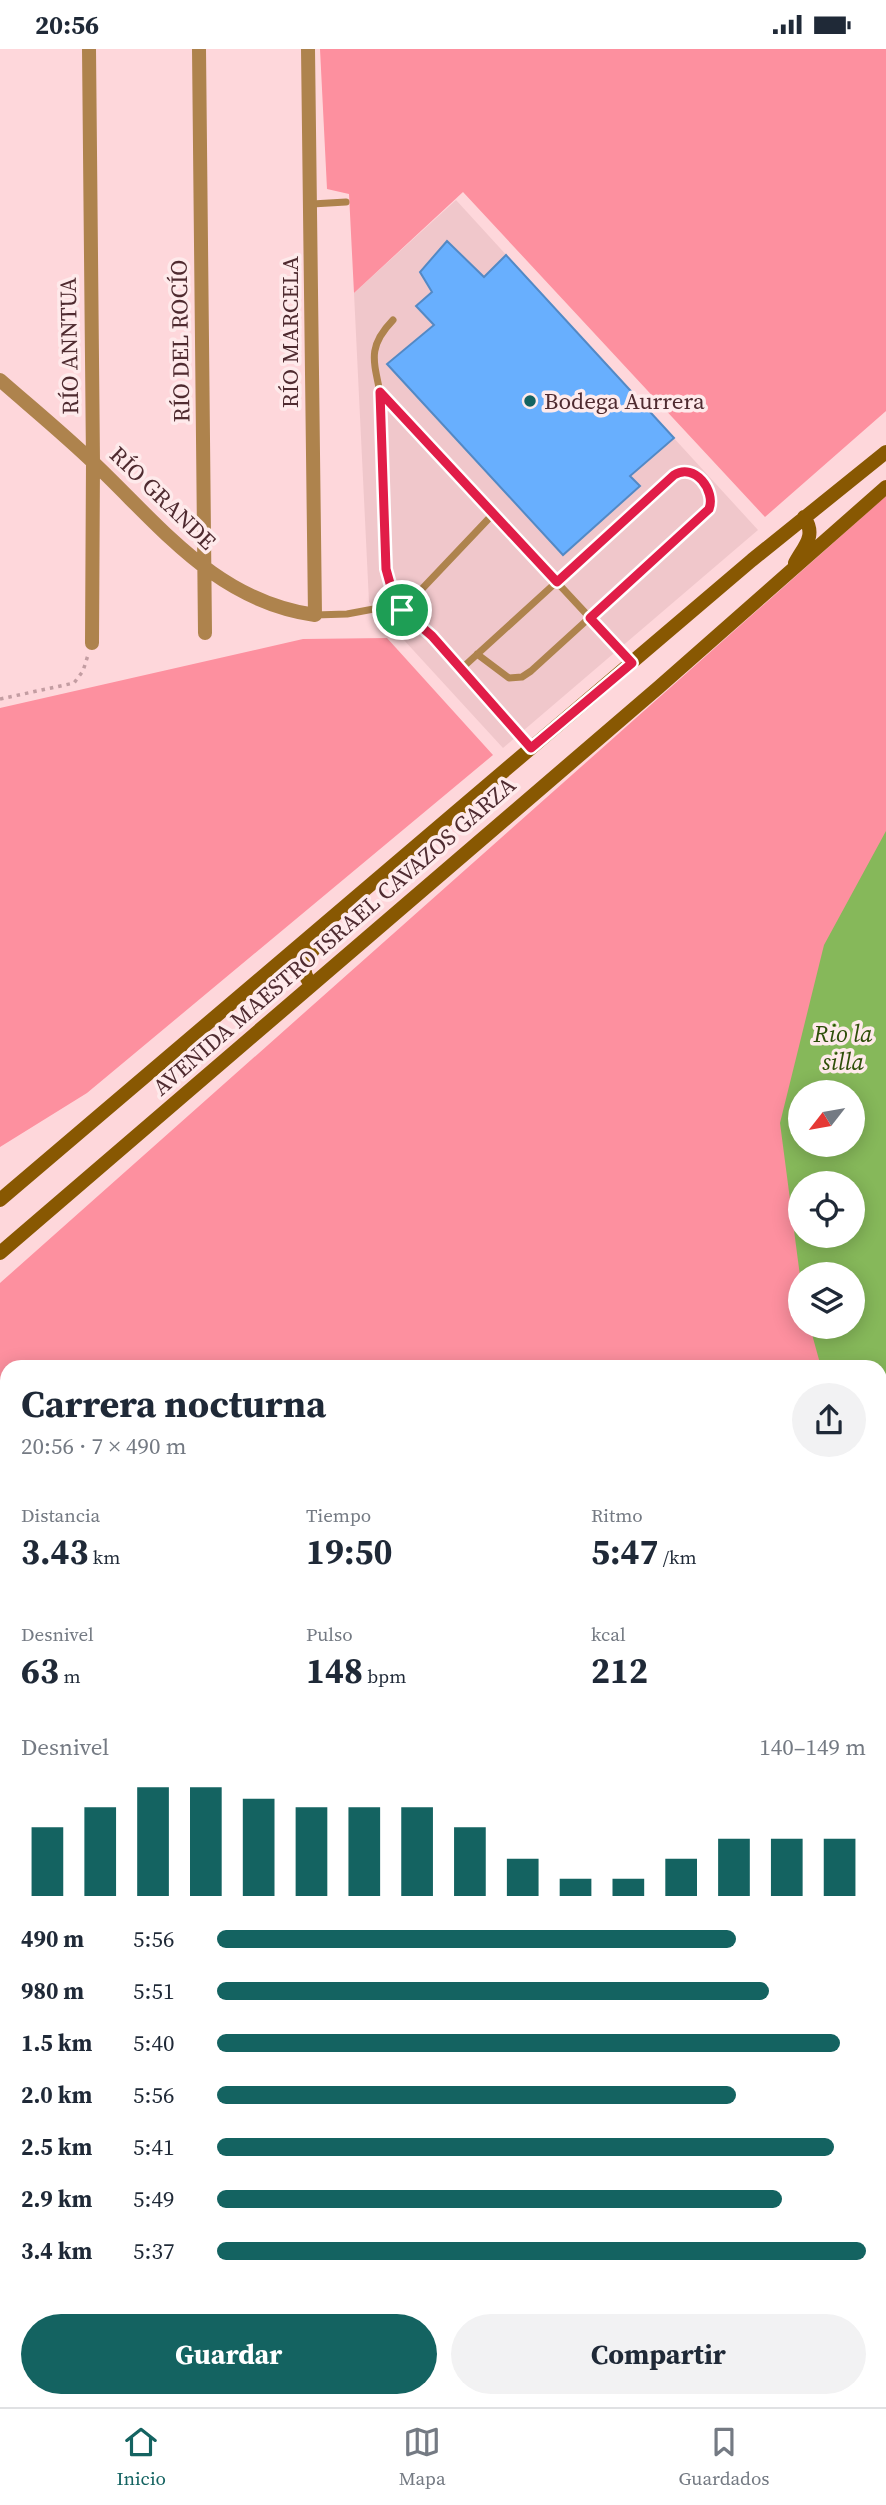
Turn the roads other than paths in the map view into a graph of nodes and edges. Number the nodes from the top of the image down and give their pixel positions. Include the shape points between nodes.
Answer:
1 (89, 49) edge
2 (199, 49) edge
3 (308, 49) edge
4 (346, 202) dead end
5 (312, 204) junction
6 (393, 320) dead end
7 (0, 380) edge
8 (380, 392) junction
9 (886, 452) edge
10 (93, 462) junction
11 (886, 487) edge
12 (494, 513) junction
13 (804, 517) junction
14 (206, 570) junction
15 (790, 574) junction
16 (557, 582) junction
17 (402, 610) junction
18 (315, 615) junction
19 (590, 618) junction
20 (205, 633) dead end
21 (92, 643) road end
22 (477, 654) junction
23 (632, 663) junction
24 (461, 669) junction
25 (531, 748) junction
26 (344, 909) junction
27 (312, 985) junction
28 (0, 1200) edge
29 (0, 1253) edge

1 - 10 street, RÍO ANNTUA
2 - 14 street, RÍO DEL ROCÍO
3 - 5 street, RÍO MARCELA
4 - 5 lane
5 - 18 street, RÍO MARCELA
6 - 8 lane via 376,342 374,364
7 - 10 street, RÍO GRANDE
8 - 12 lane
8 - 17 lane via 386,569
9 - 13 main road, AVENIDA MAESTRO ISRAEL CAVAZOS GARZA
10 - 14 street, RÍO GRANDE
10 - 21 street, RÍO ANNTUA
11 - 15 main road, AVENIDA MAESTRO ISRAEL CAVAZOS GARZA
12 - 16 lane
12 - 17 lane
13 - 15 main road via 811,535
13 - 23 main road, AVENIDA MAESTRO ISRAEL CAVAZOS GARZA
14 - 18 street, RÍO GRANDE via 263,603
14 - 20 street, RÍO DEL ROCÍO
15 - 27 main road, AVENIDA MAESTRO ISRAEL CAVAZOS GARZA
16 - 19 lane
16 - 19 lane via 674,475 684,470 697,476 710,496 709,509
16 - 22 lane
17 - 18 lane
17 - 24 lane
19 - 22 lane via 522,677 509,678
19 - 23 lane
22 - 24 lane
23 - 25 main road, AVENIDA MAESTRO ISRAEL CAVAZOS GARZA
24 - 25 lane
25 - 26 main road, AVENIDA MAESTRO ISRAEL CAVAZOS GARZA
26 - 27 main road via 336,926 307,957 305,976
26 - 28 main road, AVENIDA MAESTRO ISRAEL CAVAZOS GARZA
27 - 29 main road, AVENIDA MAESTRO ISRAEL CAVAZOS GARZA

